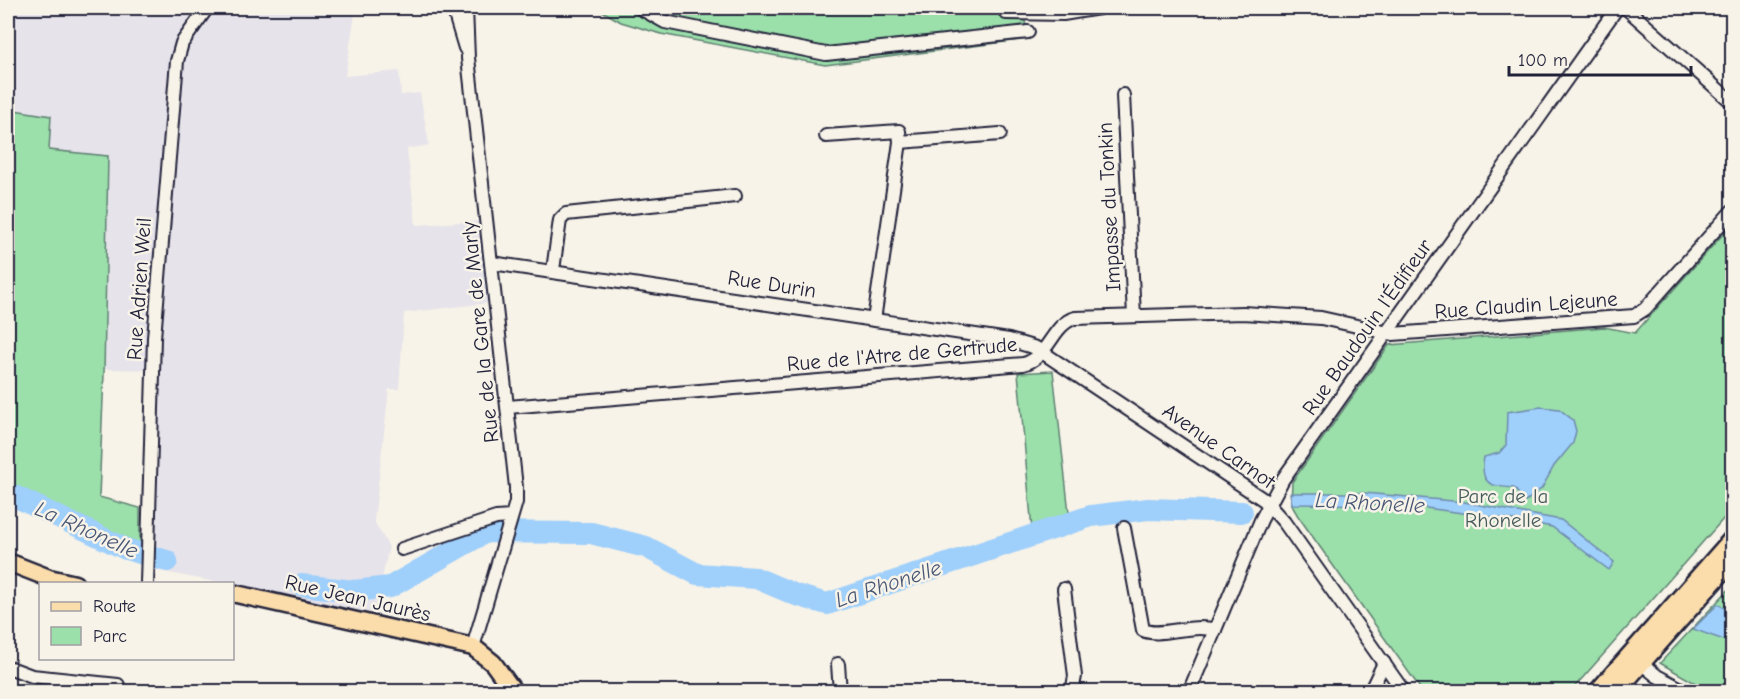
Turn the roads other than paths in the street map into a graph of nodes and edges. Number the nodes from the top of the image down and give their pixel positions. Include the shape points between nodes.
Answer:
1 (207, 8) edge
2 (453, 8) edge
3 (466, 8) edge
4 (640, 8) edge
5 (653, 8) edge
6 (1099, 8) edge
7 (1617, 8) edge
8 (1626, 8) edge
9 (1006, 10) edge
10 (665, 22) junction
11 (1028, 32) dead end
12 (1011, 34) junction
13 (468, 58) junction
14 (1123, 95) dead end
15 (1732, 102) edge
16 (1000, 134) dead end
17 (826, 136) dead end
18 (900, 142) junction
19 (735, 196) dead end
20 (1732, 211) edge
21 (492, 263) junction
22 (553, 270) junction
23 (1134, 316) junction
24 (874, 320) junction
25 (1386, 334) junction
26 (1044, 351) junction
27 (508, 407) junction
28 (1269, 504) junction
29 (510, 520) junction
30 (1124, 528) dead end
31 (1732, 539) edge
32 (402, 549) dead end
33 (1732, 561) edge
34 (8, 562) edge
35 (66, 582) edge
36 (147, 582) edge
37 (1064, 589) dead end
38 (234, 592) edge
39 (1215, 630) junction
40 (473, 647) junction
41 (1384, 663) junction
42 (1641, 663) junction
43 (838, 664) dead end
44 (8, 668) edge
45 (118, 692) edge
46 (514, 692) edge
47 (840, 692) edge
48 (1072, 692) edge
49 (1189, 692) edge
50 (1370, 692) edge
51 (1404, 692) edge
52 (1597, 692) edge
53 (1616, 692) edge
54 (1687, 692) edge

1 - 36 street, Rue Adrien Weil via 182,43 177,61 154,338
2 - 13 street
3 - 13 street, Rue de la Gare de Marly
4 - 10 street
5 - 10 street
6 - 9 street via 1063,14
7 - 25 street, Rue Baudouin l'Édifieur
8 - 15 street
9 - 12 street
10 - 12 street via 826,54
11 - 12 street
13 - 21 street, Rue de la Gare de Marly
14 - 23 street, Impasse du Tonkin
16 - 18 street
17 - 18 street via 899,131
18 - 24 street
19 - 22 street via 566,214 560,220
20 - 25 street, Rue Claudin Lejeune via 1645,309 1634,316
21 - 22 street, Rue Durin
21 - 27 street, Rue de la Gare de Marly
22 - 24 street, Rue Durin
23 - 25 street, Rue de l'Atre de Gertrude via 1235,313 1312,317
23 - 26 street, Rue de l'Atre de Gertrude via 1071,319
24 - 26 street, Rue Durin via 1021,342
25 - 28 street, Rue Baudouin l'Édifieur
26 - 27 street, Rue de l'Atre de Gertrude via 1034,361 1018,365
26 - 28 street, Avenue Carnot
27 - 29 street, Rue de la Gare de Marly via 516,487
28 - 39 street, Rue Baudouin l'Édifieur
28 - 41 street, Avenue Carnot
29 - 32 street via 496,518
29 - 40 street, Rue de la Gare de Marly
30 - 39 street via 1143,630 1152,633 1197,626
31 - 52 main road
33 - 42 main road
34 - 35 main road
37 - 48 street via 1075,676
38 - 40 main road, Rue Jean Jaurès
39 - 49 street, Rue Baudouin l'Édifieur
40 - 46 main road via 493,663
41 - 50 street
41 - 51 street, Avenue Carnot
42 - 53 main road
42 - 54 street
43 - 47 street
44 - 45 street via 32,676 118,685

